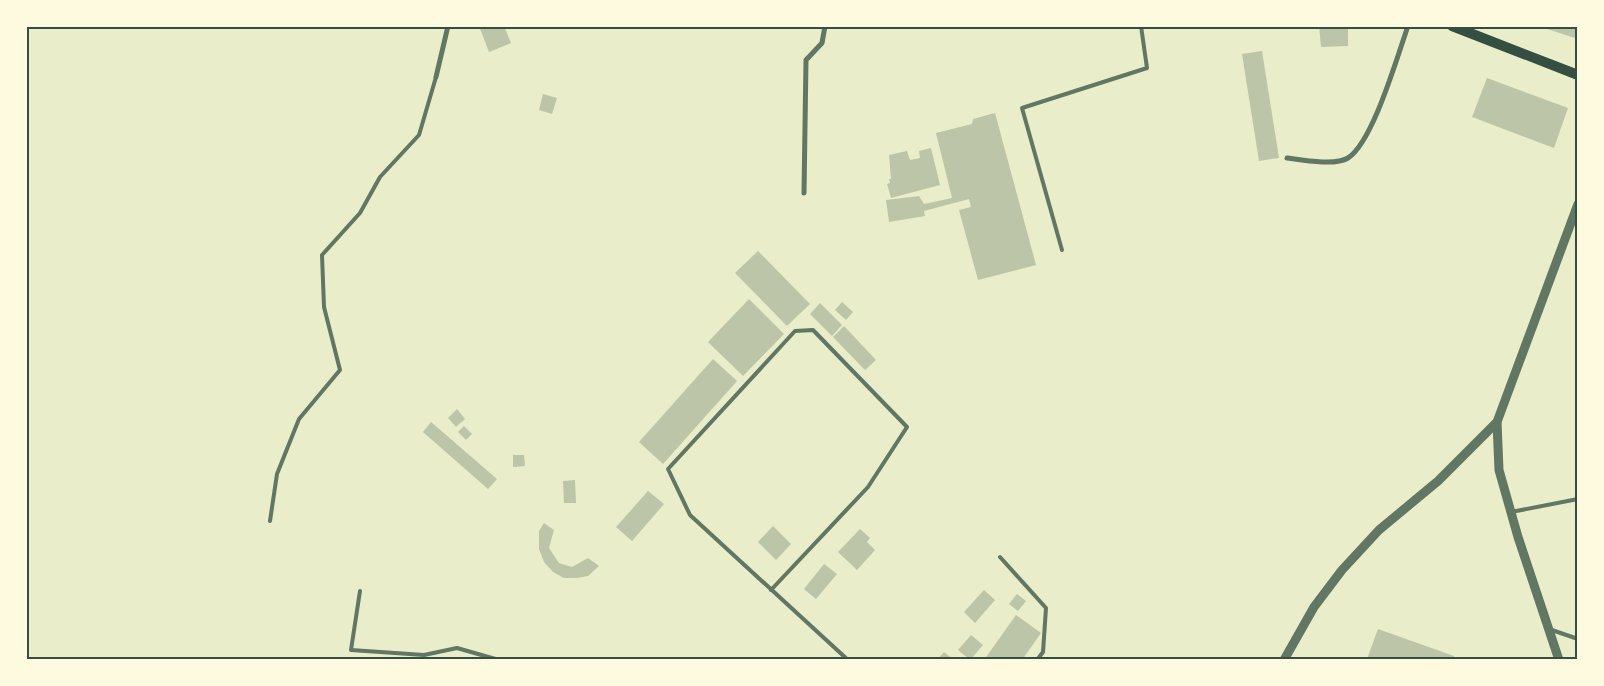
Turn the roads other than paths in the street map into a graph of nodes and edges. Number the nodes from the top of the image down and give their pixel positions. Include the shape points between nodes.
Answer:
1 (448, 26) edge
2 (825, 26) edge
3 (1141, 26) edge
4 (1408, 26) edge
5 (1452, 26) edge
6 (1578, 75) edge
7 (436, 77) joint
8 (1287, 158) dead end
9 (804, 193) dead end
10 (1578, 204) edge
11 (1062, 250) dead end
12 (1497, 422) junction
13 (1578, 499) edge
14 (1511, 512) junction
15 (270, 521) dead end
16 (1000, 557) dead end
17 (771, 590) junction
18 (360, 591) dead end
19 (1548, 629) junction
20 (1578, 639) edge
21 (499, 660) edge
22 (848, 660) edge
23 (1037, 660) edge
24 (1284, 660) edge
25 (1559, 660) edge

1 - 7 street
2 - 9 street via 822,43 806,60
3 - 11 lane via 1147,68 1022,108
4 - 8 street via 1361,147 1347,159 1321,162
5 - 6 main road
7 - 15 lane via 418,135 380,177 360,213 322,255 324,308 340,370 299,418 277,474
10 - 12 street
12 - 14 street via 1499,470
12 - 24 street via 1438,480 1379,530 1342,570 1314,607
13 - 14 lane
14 - 19 street
16 - 23 lane via 1046,608 1042,652
17 - 17 lane via 690,515 668,469 795,331 814,330 907,427 868,487
17 - 22 lane
18 - 21 lane via 351,650 424,655 458,648
19 - 20 lane
19 - 25 street

